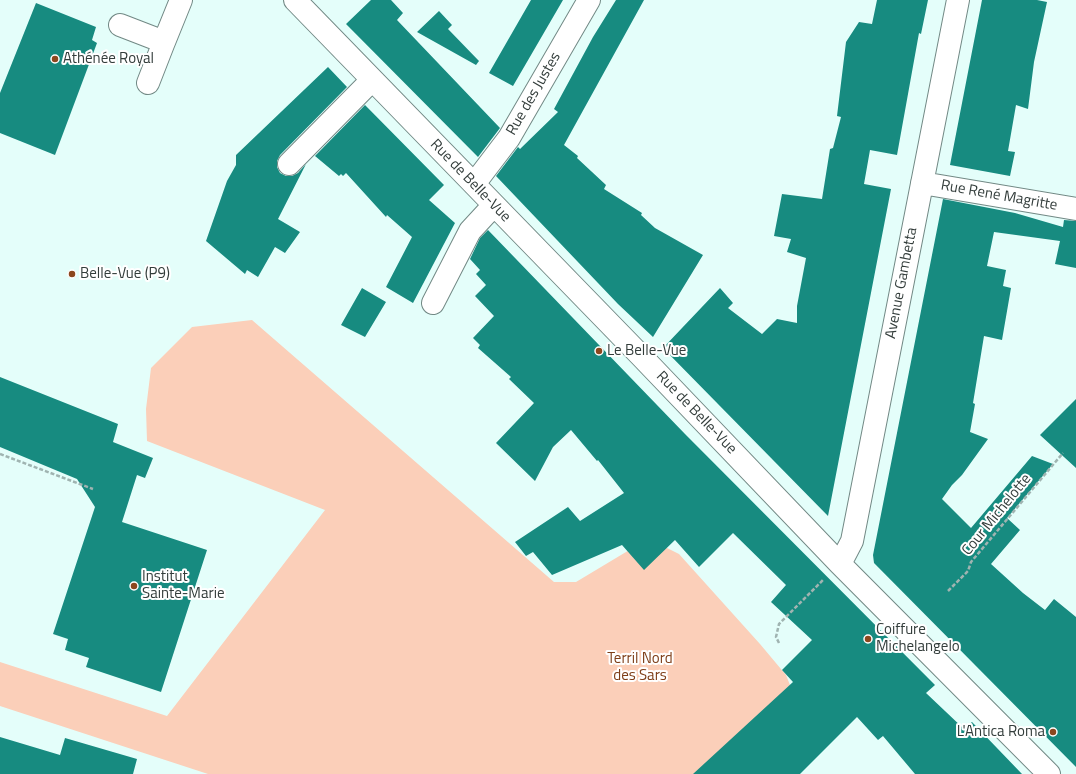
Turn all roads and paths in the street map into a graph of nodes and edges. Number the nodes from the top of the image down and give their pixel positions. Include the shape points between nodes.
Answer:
1 (181, 0) edge
2 (294, 0) edge
3 (589, 0) edge
4 (958, 0) edge
5 (120, 25) dead end
6 (164, 42) junction
7 (372, 80) junction
8 (148, 84) dead end
9 (289, 164) dead end
10 (922, 182) junction
11 (474, 184) junction
12 (494, 206) junction
13 (1076, 209) edge
14 (433, 303) dead end
15 (1063, 453) dead end
16 (0, 454) edge
17 (93, 490) dead end
18 (840, 564) junction
19 (948, 590) dead end
20 (780, 643) dead end
21 (1049, 774) edge

1 - 6 street
2 - 7 street, Rue de Belle-Vue
3 - 11 street, Rue des Justes via 509,138
4 - 10 street, Avenue Gambetta
5 - 6 street
6 - 8 street
7 - 9 street
7 - 11 street, Rue de Belle-Vue
10 - 13 street, Rue René Magritte
10 - 18 street, Avenue Gambetta via 852,541
11 - 12 street, Rue de Belle-Vue
12 - 14 street via 470,231
12 - 18 street, Rue de Belle-Vue
15 - 19 path, Cour Michelotte via 971,562 968,571
16 - 17 path
18 - 20 path via 779,624 776,637
18 - 21 street, Rue de Belle-Vue

